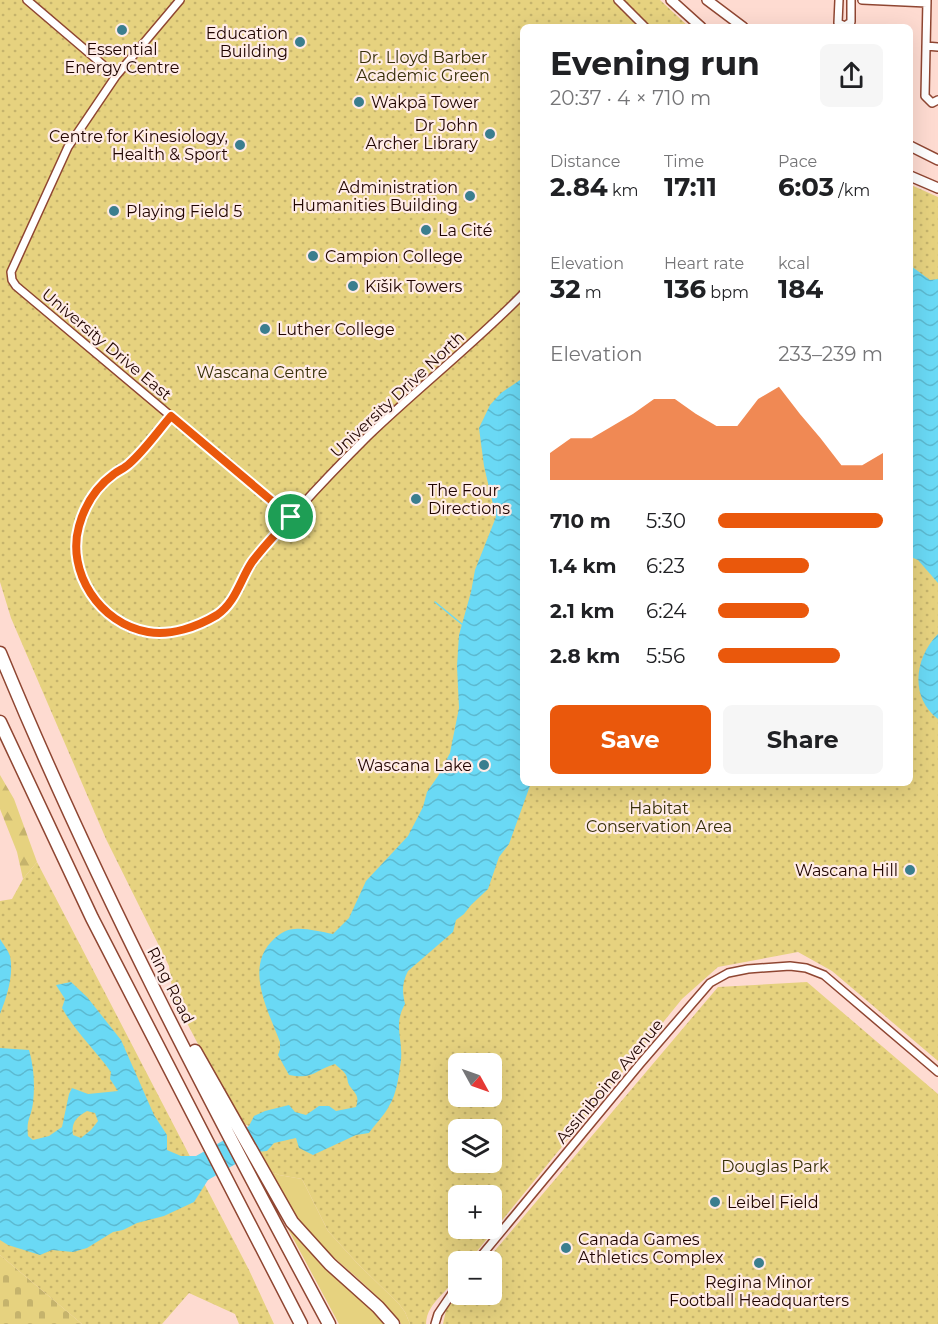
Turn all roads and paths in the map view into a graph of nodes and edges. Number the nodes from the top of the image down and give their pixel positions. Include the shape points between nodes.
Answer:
1 (27, 0) edge
2 (180, 0) edge
3 (618, 0) edge
4 (671, 0) edge
5 (706, 0) edge
6 (839, 0) edge
7 (851, 0) edge
8 (862, 0) edge
9 (927, 2) edge
10 (720, 10) junction
11 (642, 24) edge
12 (698, 24) edge
13 (728, 24) edge
14 (739, 24) edge
15 (840, 24) edge
16 (848, 24) edge
17 (926, 46) junction
18 (938, 47) edge
19 (116, 76) junction
20 (935, 102) edge
21 (913, 148) edge
22 (938, 160) edge
23 (913, 177) edge
24 (938, 188) edge
25 (520, 297) edge
26 (171, 416) junction
27 (291, 517) junction
28 (0, 653) edge
29 (0, 722) edge
30 (938, 1072) edge
31 (251, 1166) junction
32 (254, 1232) junction
33 (485, 1251) edge
34 (448, 1298) edge
35 (293, 1324) edge
36 (302, 1324) edge
37 (329, 1324) edge
38 (393, 1324) edge
39 (435, 1324) edge

1 - 19 street
2 - 19 street
3 - 11 street
4 - 12 main road
5 - 10 main road
6 - 15 street
7 - 16 street
8 - 9 street
9 - 17 street
10 - 13 main road
10 - 14 main road
17 - 18 street
17 - 20 street via 925,96
19 - 26 street, University Drive East via 68,147 11,272 12,280
21 - 22 main road
23 - 24 main road
25 - 27 street, University Drive North via 368,436
26 - 27 street, University Drive East
26 - 27 street via 129,464 95,491 79,526 76,557 80,573 91,594 112,615 149,633 188,629 219,614 238,590 252,562
28 - 31 highway via 99,877
29 - 32 highway via 92,918
30 - 33 street, Assiniboine Avenue via 832,981 815,971 790,966 728,974 710,983
31 - 37 highway
31 - 38 highway via 304,1237
32 - 35 highway
32 - 36 highway
34 - 39 street

